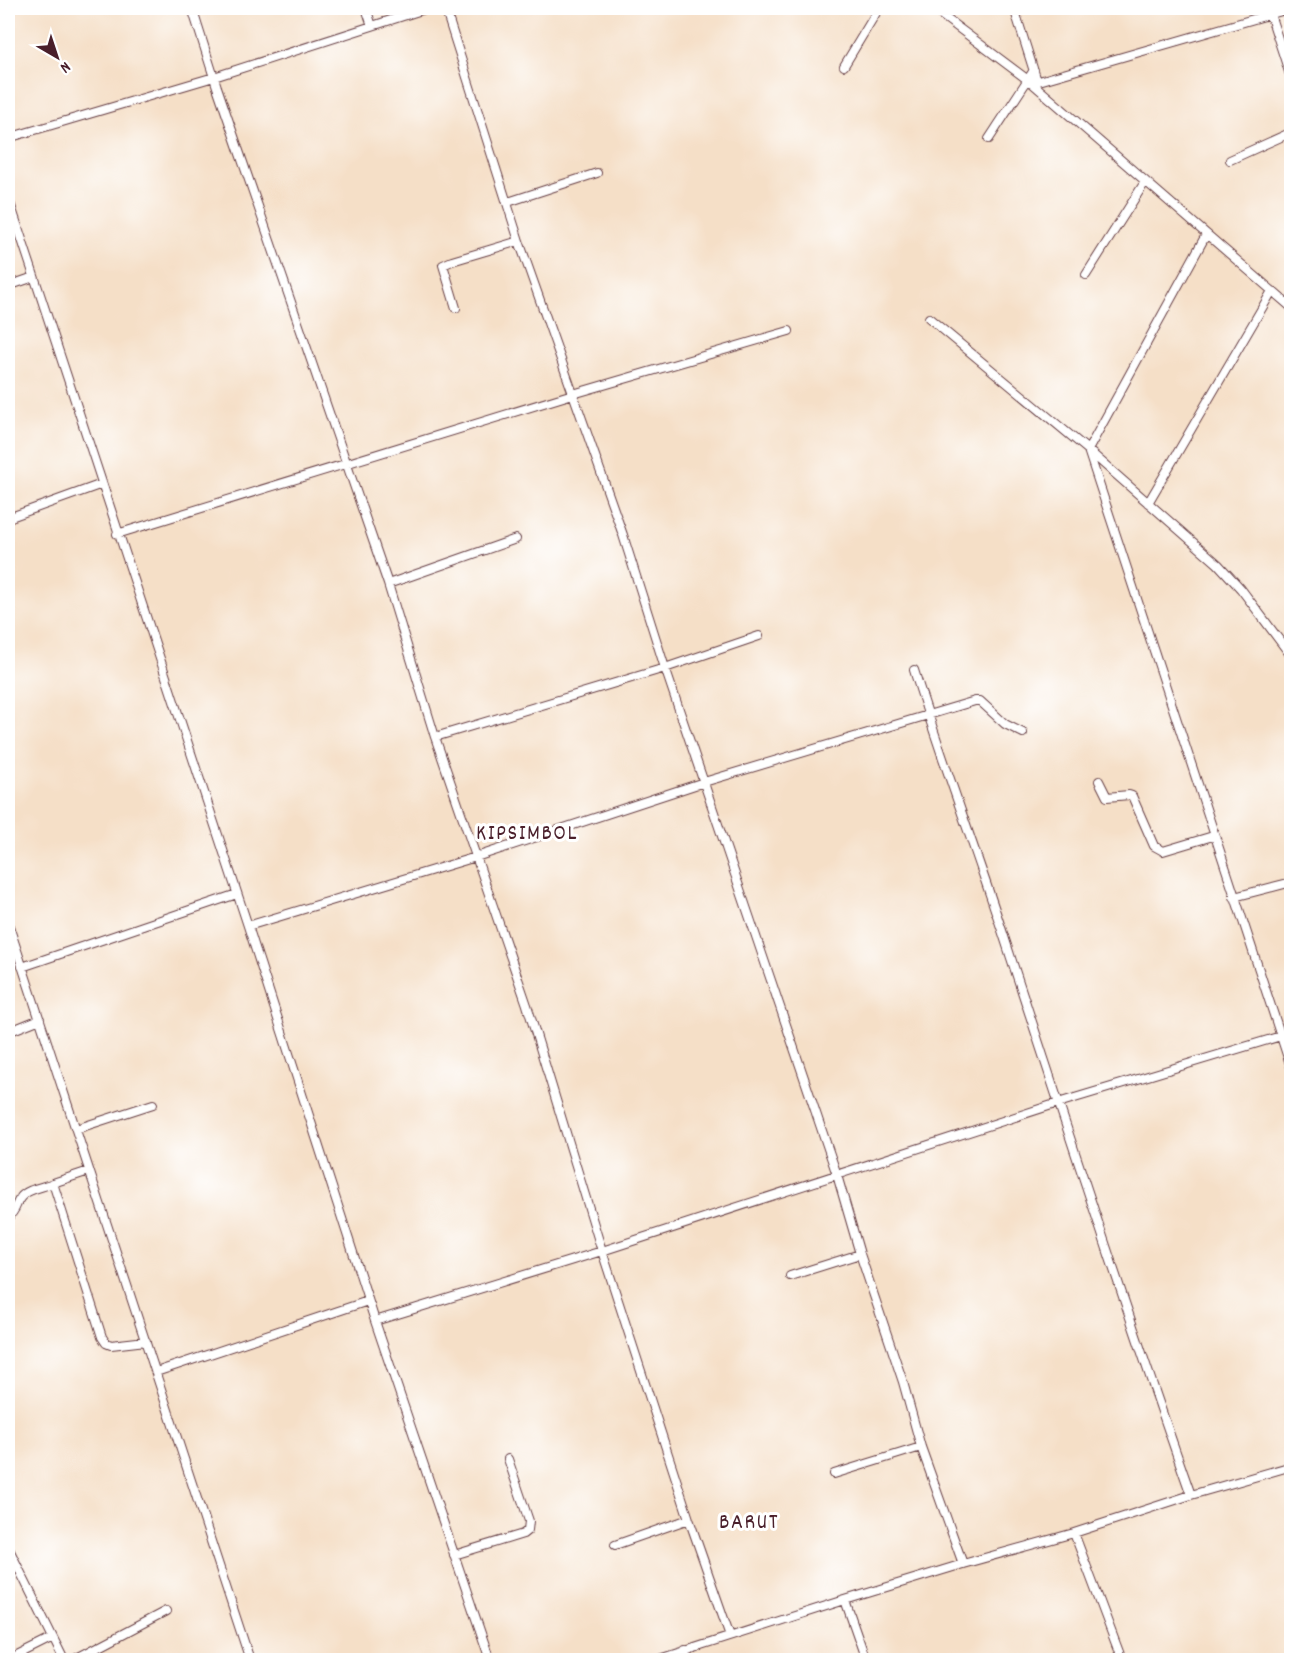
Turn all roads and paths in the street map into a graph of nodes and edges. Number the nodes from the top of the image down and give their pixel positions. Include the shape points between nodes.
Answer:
1 (192, 8) edge
2 (366, 8) edge
3 (428, 8) edge
4 (445, 8) edge
5 (879, 8) edge
6 (932, 8) edge
7 (1014, 8) edge
8 (1292, 8) edge
9 (1269, 11) edge
10 (372, 26) junction
11 (844, 66) dead end
12 (214, 76) junction
13 (1032, 81) junction
14 (1292, 81) edge
15 (1292, 132) edge
16 (8, 138) edge
17 (989, 139) dead end
18 (1230, 160) dead end
19 (597, 173) dead end
20 (1145, 182) junction
21 (8, 197) edge
22 (508, 202) junction
23 (1206, 235) junction
24 (519, 241) junction
25 (1086, 275) dead end
26 (34, 277) junction
27 (8, 286) edge
28 (1272, 291) junction
29 (456, 308) dead end
30 (1292, 308) edge
31 (929, 318) dead end
32 (789, 331) dead end
33 (573, 394) junction
34 (1088, 450) junction
35 (346, 464) junction
36 (102, 484) junction
37 (1148, 503) junction
38 (8, 518) edge
39 (117, 534) junction
40 (516, 539) dead end
41 (388, 584) junction
42 (759, 636) dead end
43 (1290, 653) edge
44 (665, 668) junction
45 (914, 670) dead end
46 (928, 714) junction
47 (1023, 734) dead end
48 (435, 737) junction
49 (1100, 781) dead end
50 (704, 782) junction
51 (1213, 836) junction
52 (476, 857) junction
53 (1292, 882) edge
54 (237, 894) junction
55 (1233, 897) junction
56 (8, 923) edge
57 (248, 926) junction
58 (22, 966) junction
59 (39, 1019) junction
60 (8, 1032) edge
61 (1281, 1036) junction
62 (1292, 1070) edge
63 (1058, 1103) junction
64 (153, 1104) dead end
65 (76, 1129) junction
66 (89, 1171) junction
67 (837, 1175) junction
68 (53, 1184) junction
69 (8, 1217) edge
70 (602, 1251) junction
71 (860, 1254) junction
72 (790, 1276) dead end
73 (368, 1301) junction
74 (375, 1321) junction
75 (146, 1341) junction
76 (156, 1372) junction
77 (921, 1447) junction
78 (508, 1459) dead end
79 (1292, 1466) edge
80 (834, 1474) dead end
81 (1191, 1496) junction
82 (689, 1519) junction
83 (1074, 1533) junction
84 (615, 1545) dead end
85 (8, 1547) edge
86 (454, 1555) junction
87 (963, 1564) junction
88 (845, 1600) junction
89 (166, 1611) dead end
90 (730, 1636) junction
91 (53, 1638) junction
92 (685, 1650) junction
93 (9, 1660) edge
94 (64, 1660) edge
95 (73, 1660) edge
96 (250, 1660) edge
97 (490, 1660) edge
98 (657, 1660) edge
99 (688, 1660) edge
100 (866, 1660) edge
101 (1122, 1660) edge

1 - 12 street
2 - 10 street
3 - 10 street
4 - 22 street
5 - 11 street
6 - 13 street
7 - 13 street via 1034,70
8 - 9 street
9 - 13 street
9 - 14 street
10 - 12 street
12 - 16 street
12 - 35 street
13 - 17 street
13 - 20 street
15 - 18 street
19 - 22 street
20 - 23 street
20 - 25 street
21 - 26 street
22 - 24 street
23 - 28 street
23 - 34 street
24 - 29 street via 443,265
24 - 33 street
26 - 27 street
26 - 36 street
28 - 30 street
28 - 37 street
31 - 34 street
32 - 33 street
33 - 35 street
33 - 44 street
34 - 37 street
34 - 51 street
35 - 39 street
35 - 41 street
36 - 38 street
36 - 39 street
37 - 43 street via 1218,564
39 - 54 street
40 - 41 street
41 - 48 street
42 - 44 street
44 - 48 street
44 - 50 street
45 - 46 street
46 - 47 street via 980,701 1005,724
46 - 50 street
46 - 63 street
48 - 52 street
49 - 51 street via 1107,797 1132,796 1158,849 1163,851
50 - 52 street
50 - 67 street
51 - 55 street
52 - 57 street
52 - 70 street via 527,1005
53 - 55 street
54 - 57 street
54 - 58 street
55 - 61 street
56 - 58 street
57 - 73 street
58 - 59 street
59 - 60 street
59 - 65 street
61 - 62 street
61 - 63 street
63 - 67 street
63 - 81 street
64 - 65 street
65 - 66 street
66 - 68 street
66 - 75 street
67 - 70 street
67 - 71 street
68 - 69 street via 24,1194
68 - 75 street via 106,1343
70 - 74 street
70 - 82 street
71 - 72 street
71 - 77 street
73 - 74 street
73 - 76 street
74 - 86 street
75 - 76 street
76 - 96 street
77 - 80 street
77 - 87 street
78 - 86 street via 529,1521 528,1530
79 - 81 street
81 - 83 street
82 - 84 street
82 - 90 street
83 - 87 street
83 - 101 street
85 - 91 street
86 - 97 street
87 - 88 street
88 - 90 street
88 - 100 street
89 - 95 street
90 - 92 street
91 - 93 street
91 - 94 street
92 - 98 street
92 - 99 street

